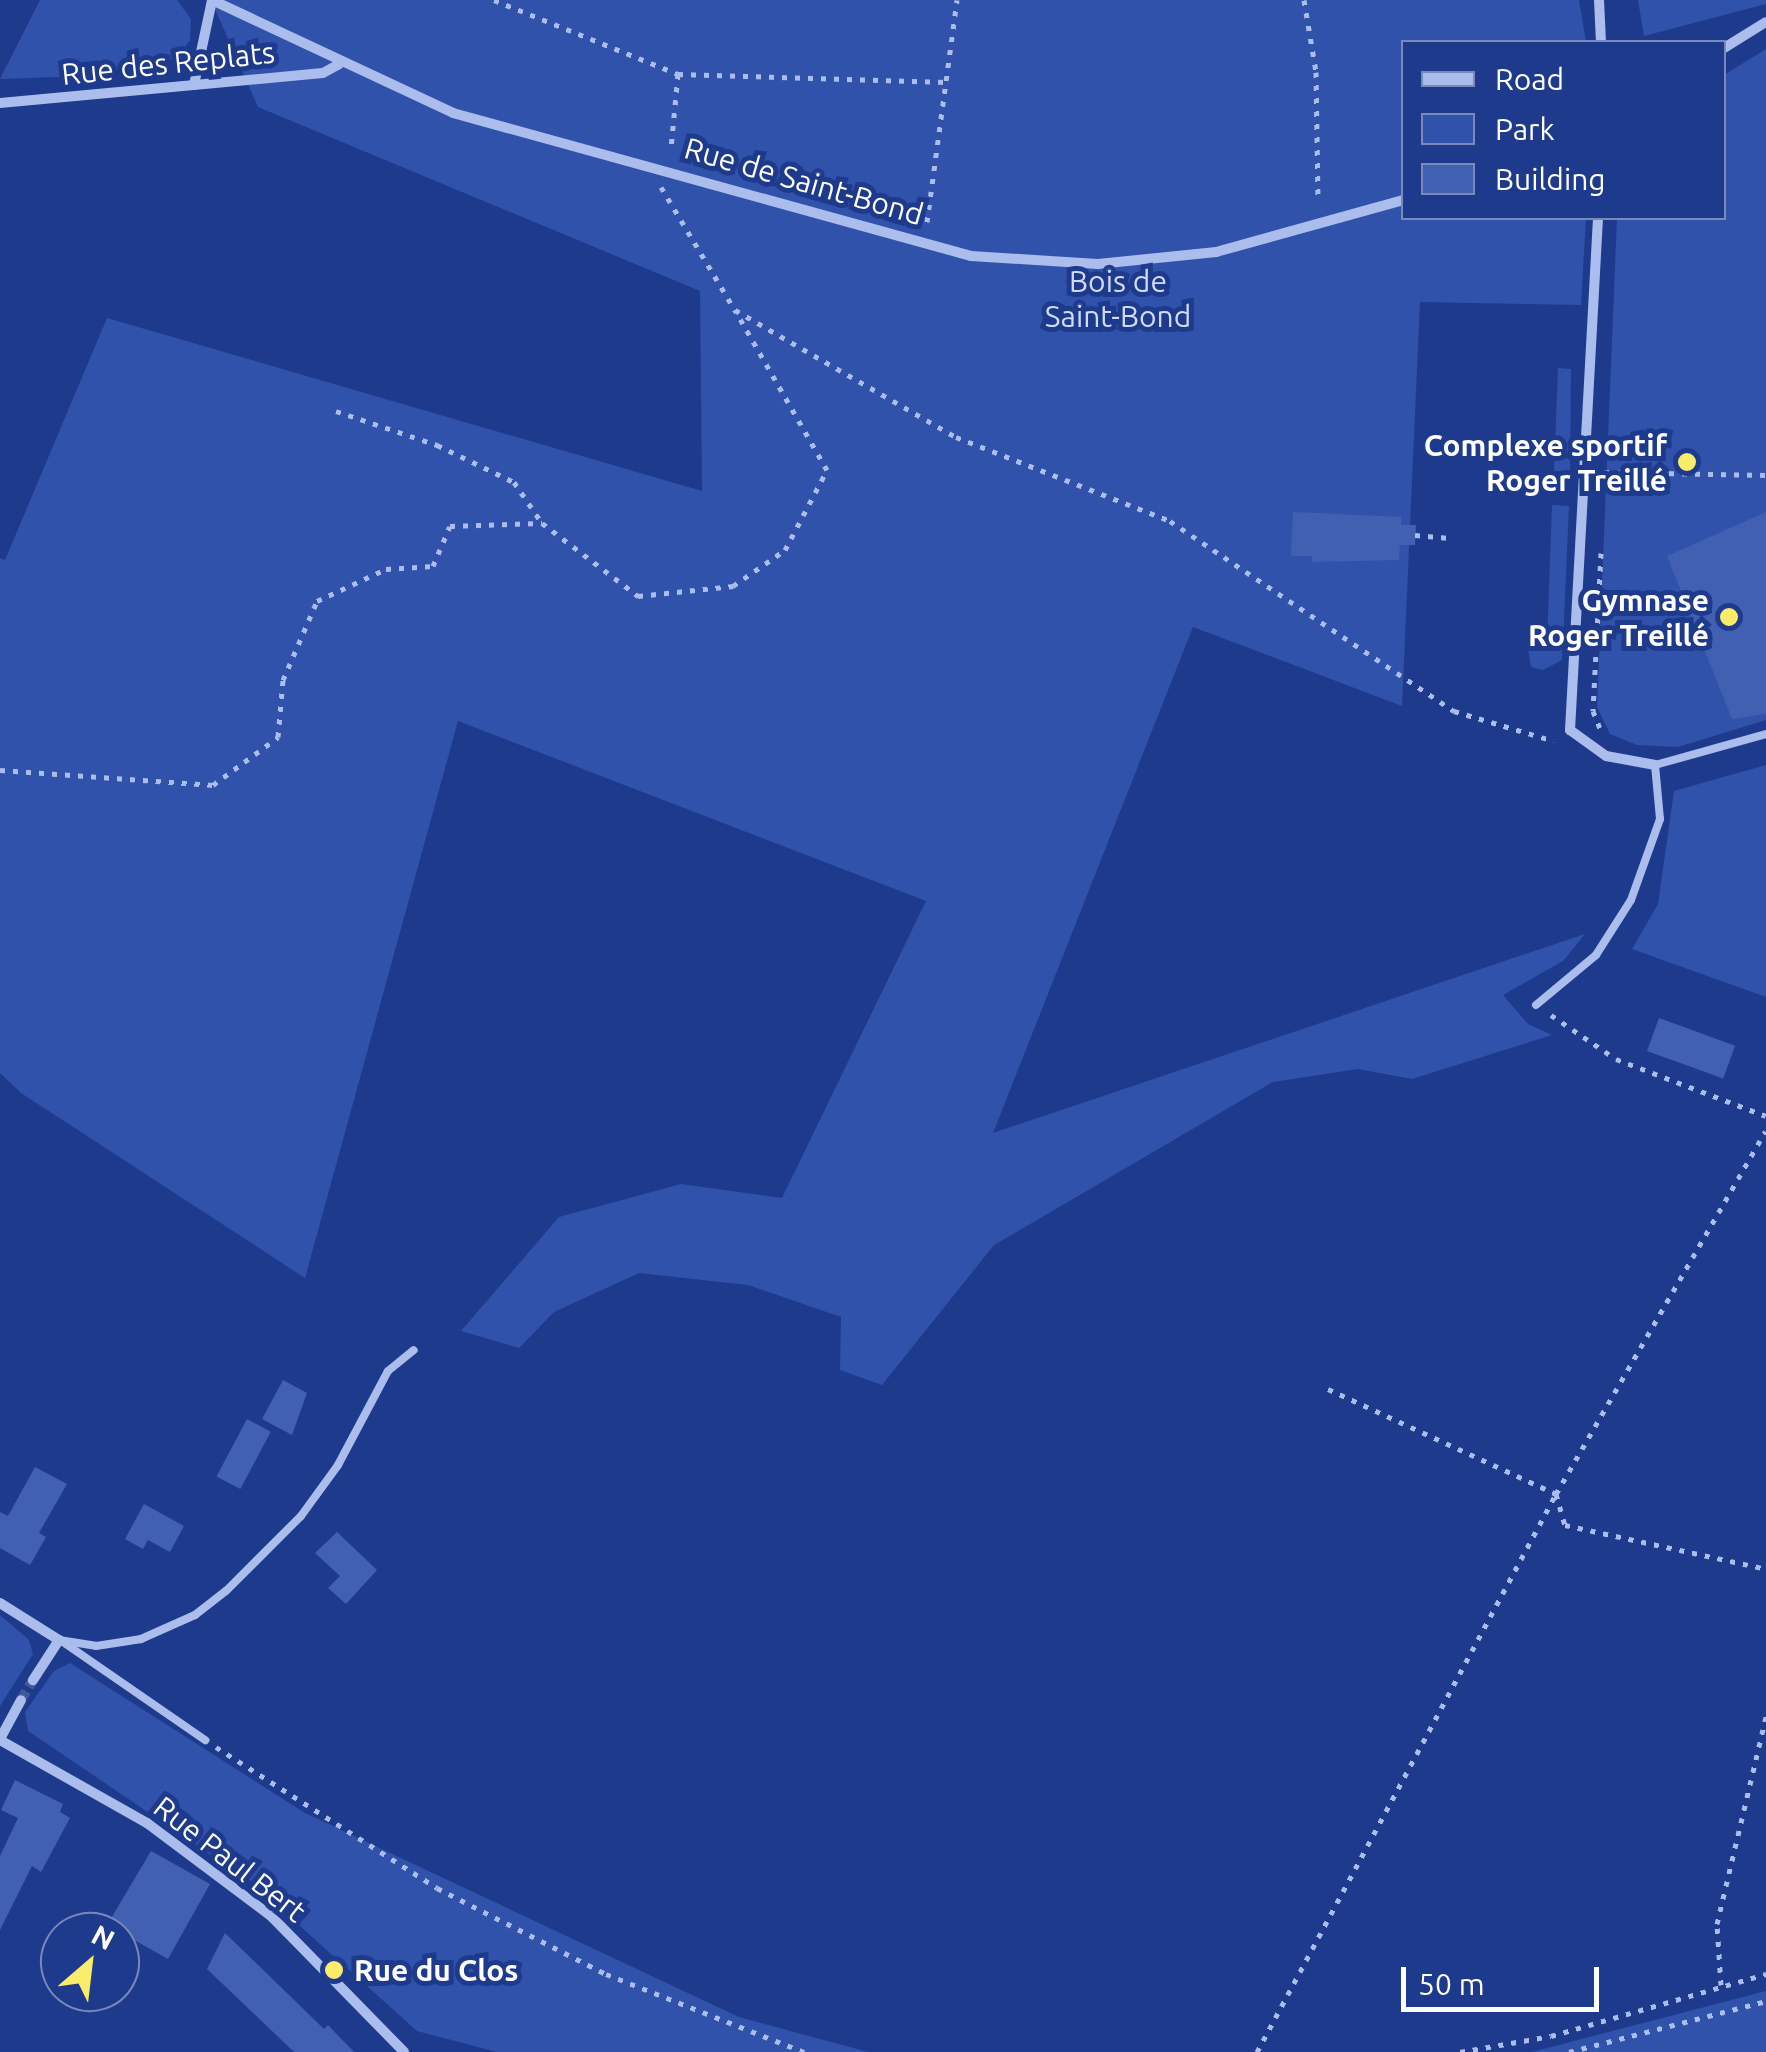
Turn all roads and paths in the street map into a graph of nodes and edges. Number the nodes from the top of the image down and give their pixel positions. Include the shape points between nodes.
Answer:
1 (212, 0) edge
2 (494, 0) edge
3 (957, 0) edge
4 (1304, 0) edge
5 (1599, 0) edge
6 (1766, 22) edge
7 (1601, 40) edge
8 (1726, 47) edge
9 (339, 64) junction
10 (678, 74) junction
11 (946, 82) junction
12 (194, 85) junction
13 (0, 103) edge
14 (671, 148) dead end
15 (660, 185) dead end
16 (1318, 201) dead end
17 (1401, 201) edge
18 (1598, 220) edge
19 (927, 222) dead end
20 (735, 310) junction
21 (336, 411) dead end
22 (1605, 453) dead end
23 (1604, 472) junction
24 (1766, 475) edge
25 (1604, 487) dead end
26 (542, 523) junction
27 (1415, 535) dead end
28 (1450, 538) dead end
29 (1601, 538) dead end
30 (1766, 734) edge
31 (1568, 745) dead end
32 (1632, 764) junction
33 (1656, 765) junction
34 (0, 770) edge
35 (1536, 1005) joint
36 (1766, 1116) edge
37 (1766, 1132) edge
38 (414, 1350) dead end
39 (1328, 1390) dead end
40 (1556, 1494) junction
41 (1766, 1569) edge
42 (0, 1603) edge
43 (59, 1640) junction
44 (33, 1680) tunnel mouth
45 (21, 1700) tunnel mouth
46 (1766, 1716) edge
47 (0, 1739) edge
48 (206, 1740) joint
49 (1766, 1974) edge
50 (1720, 1985) junction
51 (1766, 2001) edge
52 (789, 2050) edge
53 (404, 2052) edge
54 (804, 2052) edge
55 (1257, 2052) edge
56 (1460, 2052) edge
57 (1569, 2052) edge

1 - 9 street, Rue de Saint-Bond
1 - 12 street
2 - 10 path
3 - 11 path
4 - 16 path via 1316,72
5 - 7 street
6 - 8 street
9 - 12 street, Rue des Replats via 324,73
9 - 17 street, Rue de Saint-Bond via 453,113 971,256 1098,264 1216,252
10 - 11 path
10 - 14 path
11 - 19 path
12 - 13 street, Rue des Replats
15 - 20 path
18 - 32 street via 1570,730 1606,756
20 - 26 path via 827,470 785,550 733,586 638,596
20 - 31 path via 956,437 1170,522 1454,711
21 - 26 path via 436,445 514,482
22 - 23 path
23 - 24 path
23 - 25 path
26 - 34 path via 450,526 433,566 386,569 318,601 284,680 278,737 213,785
27 - 28 path
29 - 32 path via 1593,711 1601,732
30 - 33 lane
32 - 33 street
33 - 35 lane via 1660,819 1631,900 1596,955
35 - 36 path via 1616,1058
37 - 40 path
38 - 43 lane via 388,1372 338,1465 301,1516 226,1591 195,1616 141,1638 96,1646
39 - 40 path
40 - 41 path via 1565,1525
40 - 55 path
42 - 43 street
43 - 44 street
43 - 48 lane
45 - 47 street
46 - 50 path via 1717,1924
47 - 53 street, Rue Paul Bert via 147,1823 271,1916
48 - 52 path via 438,1888 606,1974
49 - 50 path
50 - 56 path via 1551,2036
51 - 57 path
52 - 54 path

